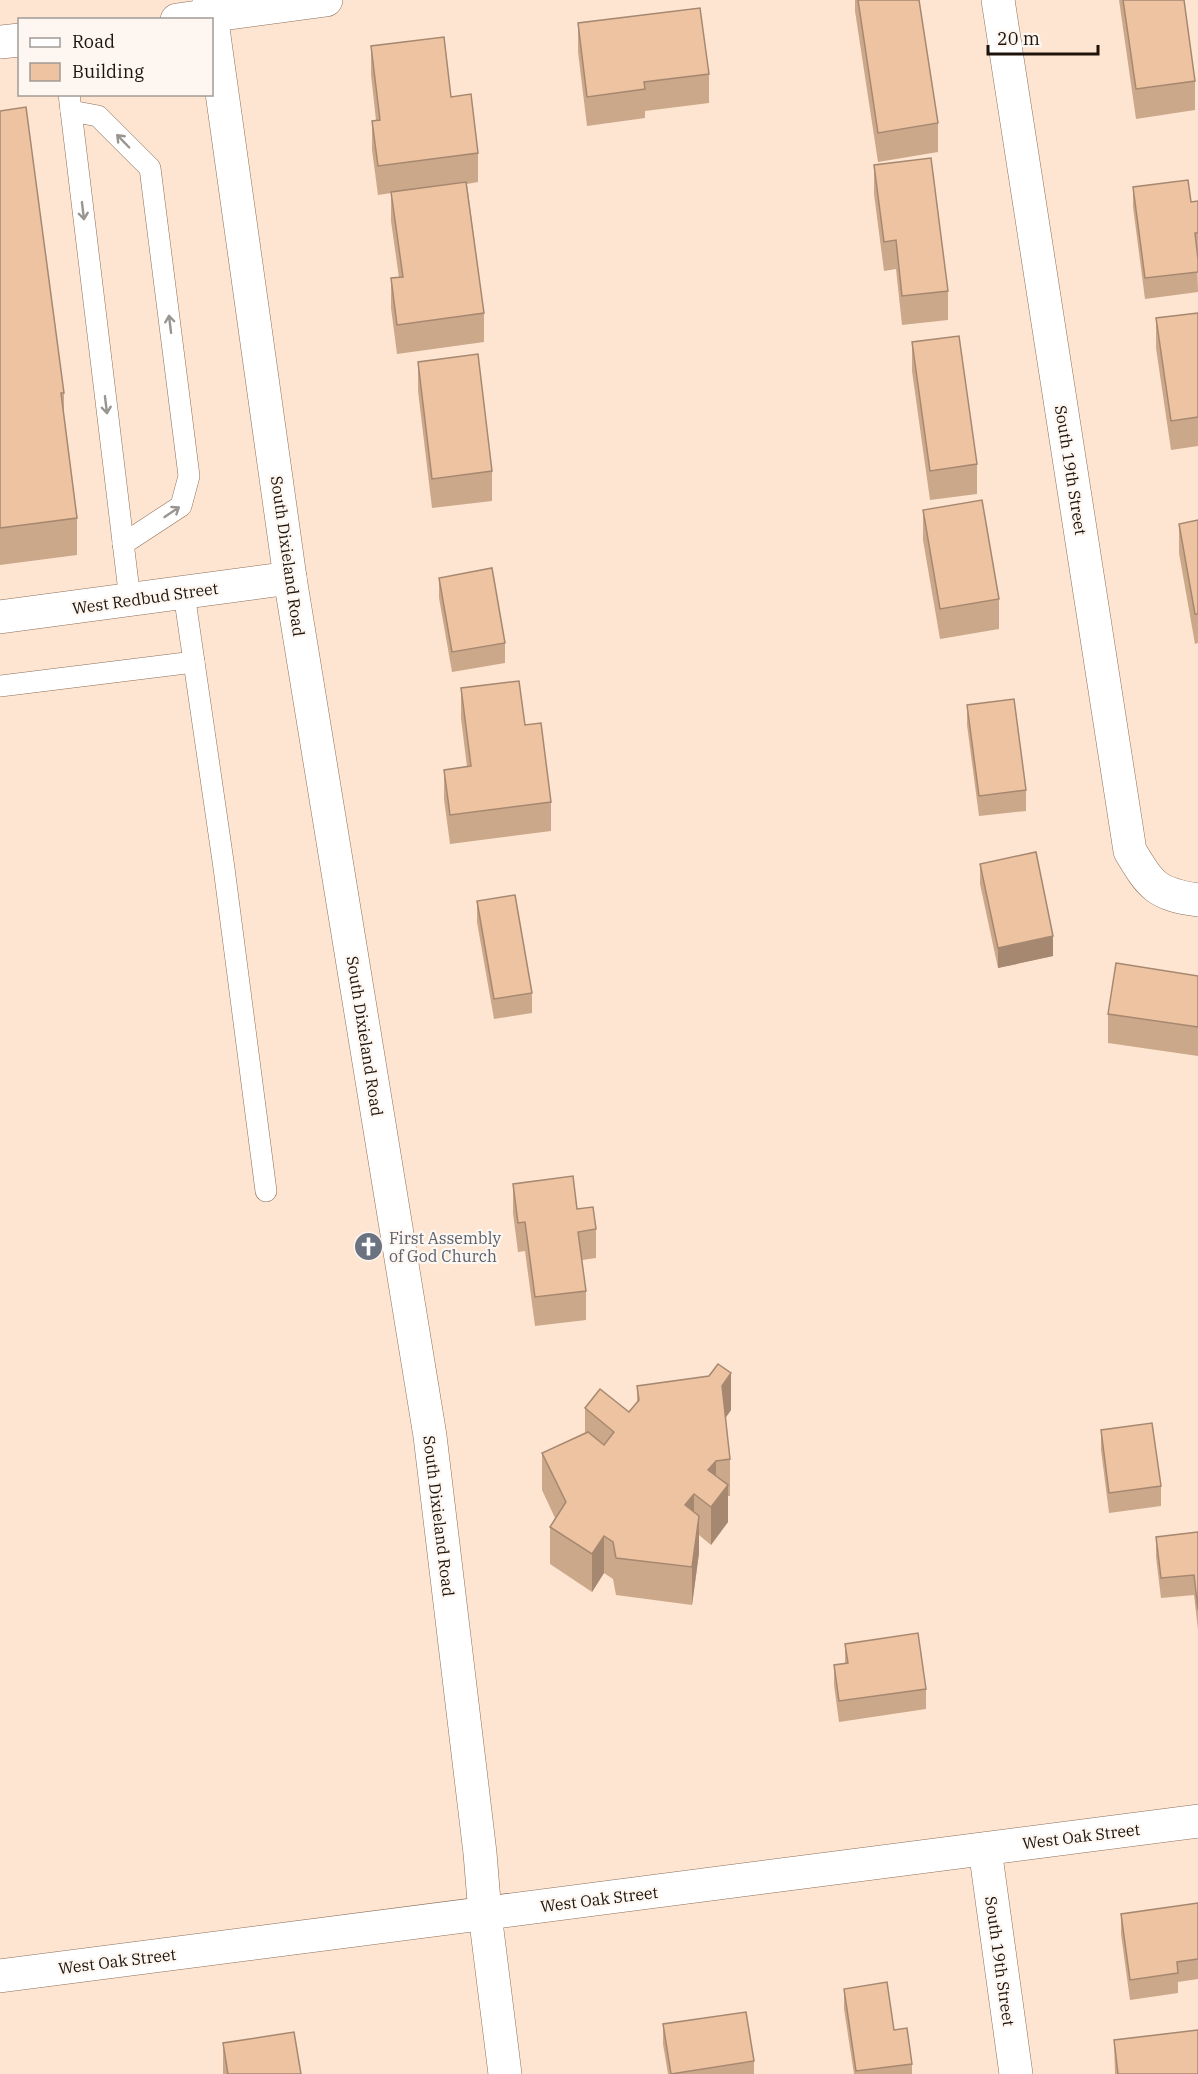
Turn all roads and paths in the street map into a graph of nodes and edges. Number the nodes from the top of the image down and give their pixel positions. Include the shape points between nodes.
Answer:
1 (326, 0) edge
2 (998, 0) edge
3 (210, 8) edge
4 (182, 18) edge
5 (213, 29) edge
6 (18, 40) edge
7 (0, 42) edge
8 (70, 103) edge
9 (123, 544) junction
10 (290, 579) junction
11 (184, 593) junction
12 (130, 600) junction
13 (0, 617) edge
14 (194, 662) junction
15 (0, 686) edge
16 (1198, 900) edge
17 (266, 1191) dead end
18 (1198, 1821) edge
19 (984, 1849) junction
20 (486, 1914) junction
21 (0, 1976) edge
22 (505, 2074) edge
23 (1016, 2074) edge

1 - 3 street
2 - 16 street, South 19th Street via 1130,851 1147,880 1171,896
3 - 4 street
5 - 10 street, South Dixieland Road
6 - 7 street
8 -> 9 lane
9 -> 8 lane via 181,506 189,476 150,168 98,116
9 - 12 lane
10 - 11 street, West Redbud Street
10 - 20 street, South Dixieland Road via 430,1436
11 - 12 street, West Redbud Street
11 - 14 lane
12 - 13 street, West Redbud Street
14 - 15 lane
14 - 17 lane
18 - 19 street, West Oak Street
19 - 20 street, West Oak Street
19 - 23 street, South 19th Street
20 - 21 street, West Oak Street
20 - 22 street, South Dixieland Road

